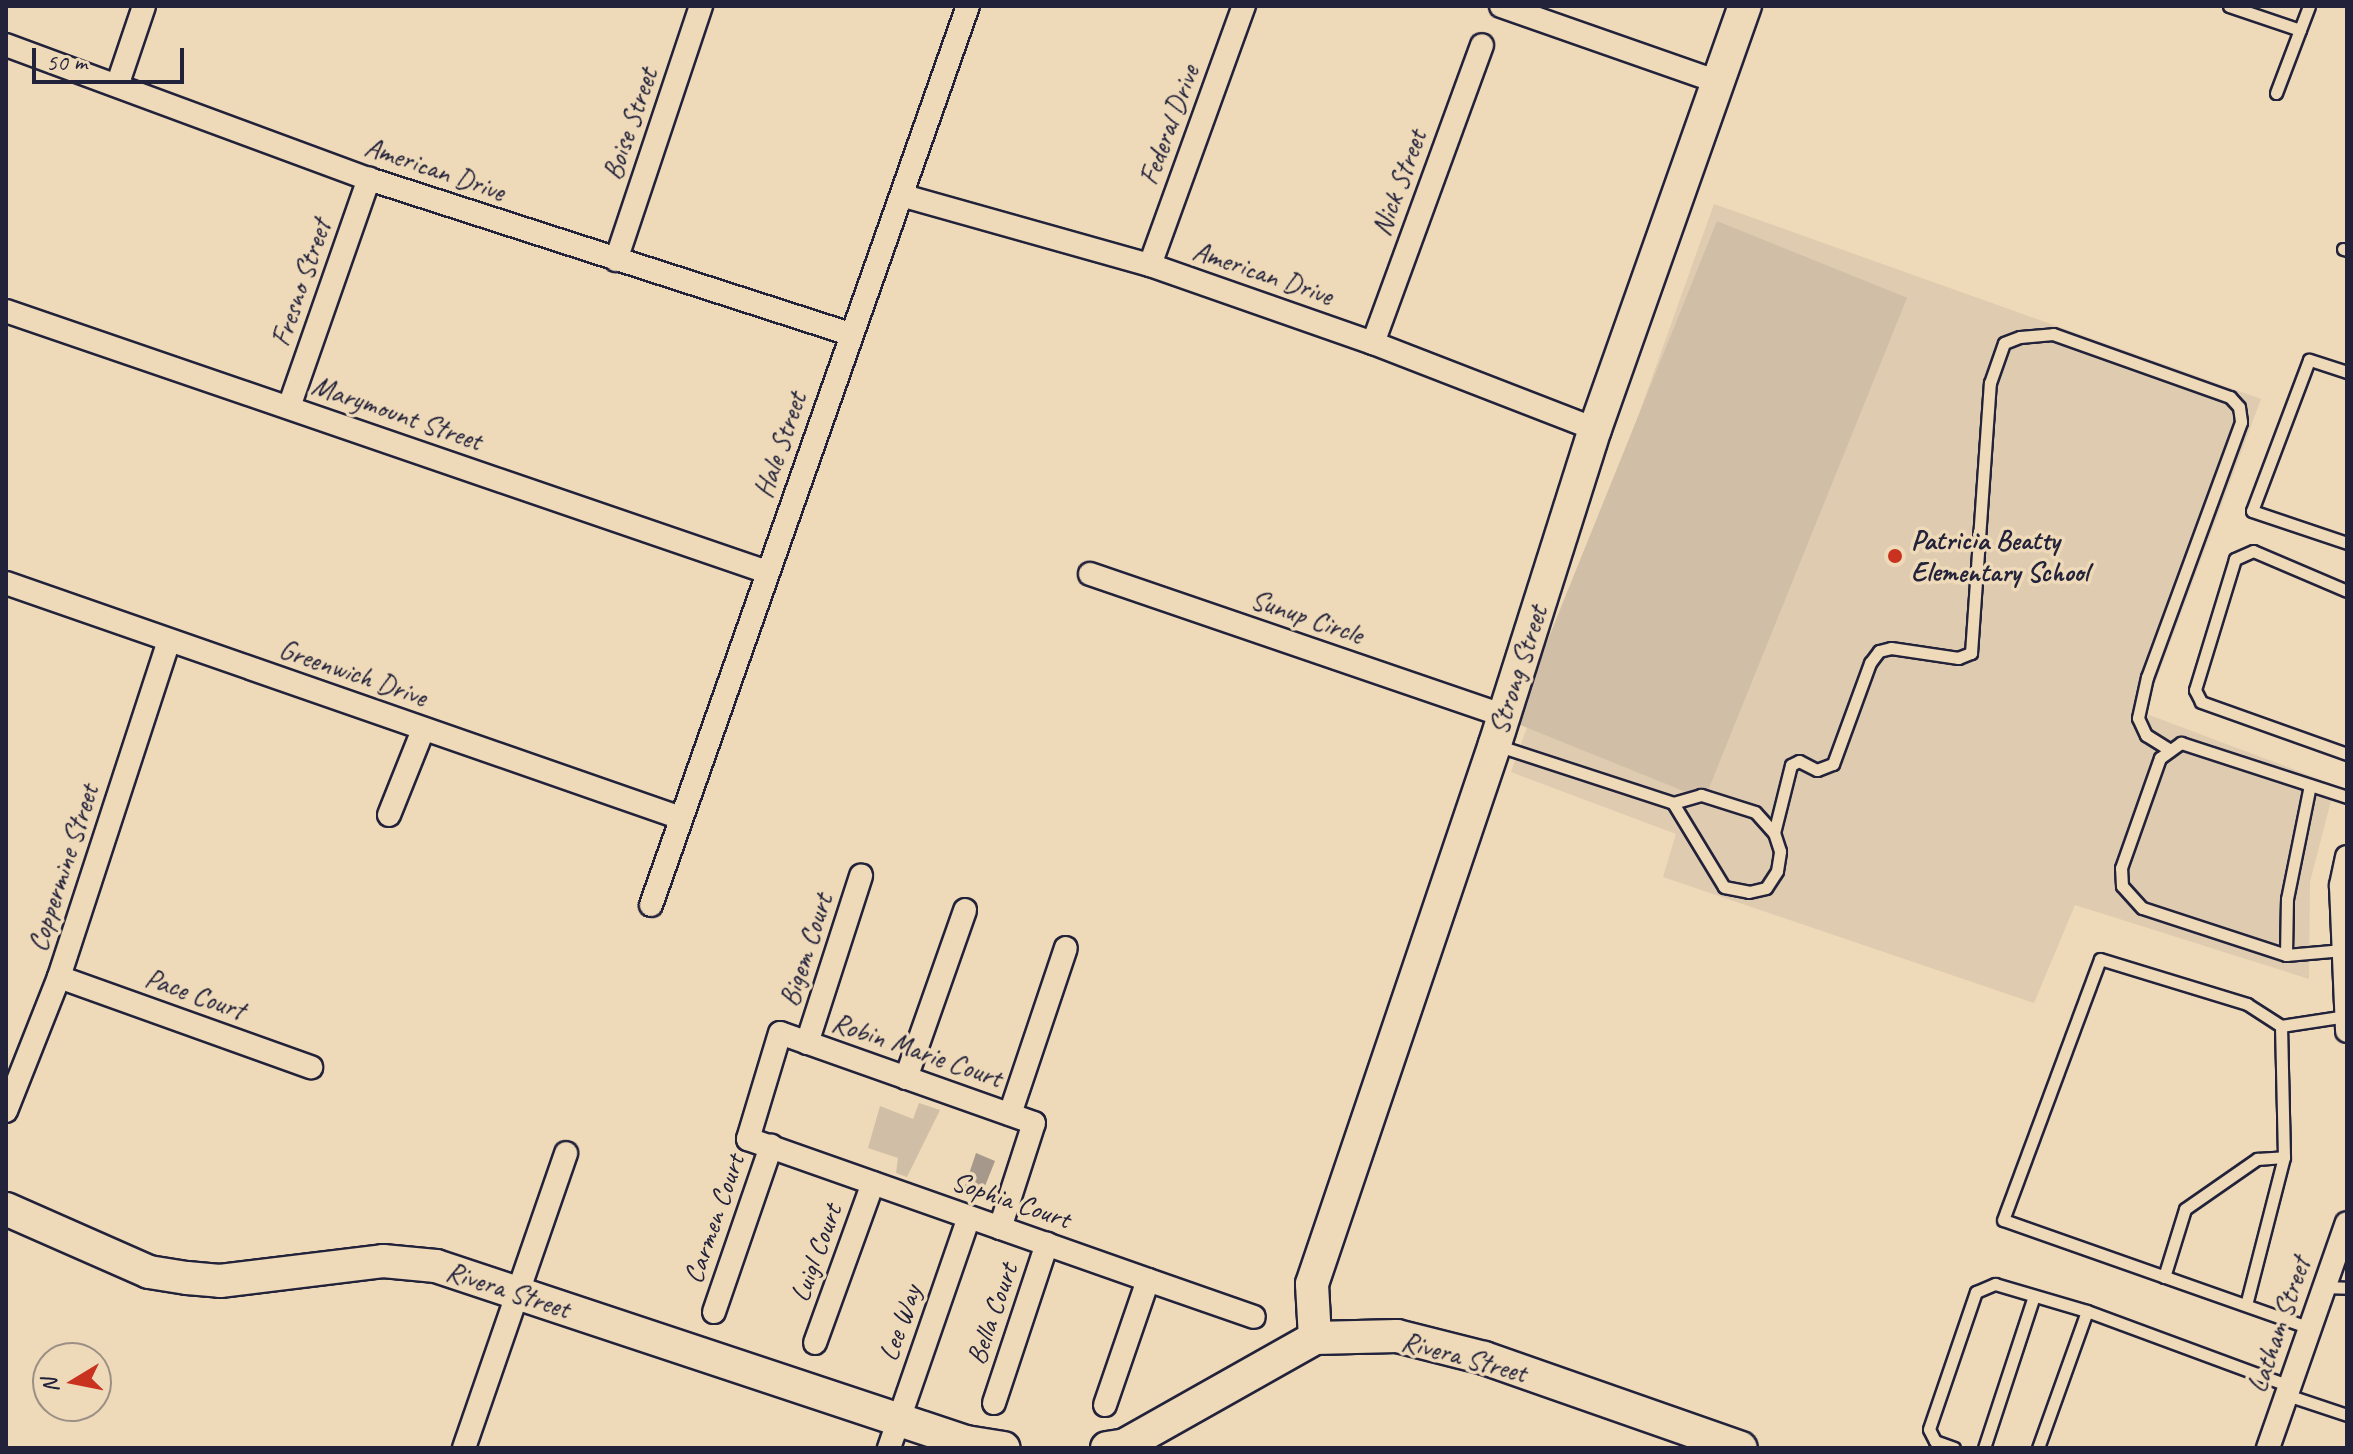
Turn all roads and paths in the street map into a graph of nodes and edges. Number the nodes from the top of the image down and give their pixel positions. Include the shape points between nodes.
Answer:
1 (144, 6) edge
2 (701, 6) edge
3 (968, 6) edge
4 (1244, 6) edge
5 (1501, 6) edge
6 (1745, 6) edge
7 (2229, 6) edge
8 (2309, 6) edge
9 (2300, 30) junction
10 (6, 45) edge
11 (1482, 45) dead end
12 (1718, 82) junction
13 (118, 83) junction
14 (2276, 93) dead end
15 (369, 179) junction
16 (904, 196) junction
17 (616, 260) junction
18 (1150, 265) junction
19 (6, 311) edge
20 (850, 334) junction
21 (1373, 343) junction
22 (2347, 372) edge
23 (289, 407) junction
24 (1595, 429) junction
25 (2347, 543) edge
26 (767, 572) junction
27 (1090, 574) dead end
28 (6, 583) edge
29 (2347, 591) edge
30 (169, 641) junction
31 (423, 730) junction
32 (1499, 730) junction
33 (2168, 749) junction
34 (2347, 754) edge
35 (2310, 785) junction
36 (2347, 797) edge
37 (1673, 803) junction
38 (389, 815) dead end
39 (681, 818) junction
40 (1774, 833) junction
41 (2347, 857) edge
42 (861, 876) dead end
43 (651, 905) dead end
44 (965, 910) dead end
45 (1066, 948) dead end
46 (2343, 950) junction
47 (2286, 955) junction
48 (59, 977) junction
49 (2347, 1021) edge
50 (2281, 1026) junction
51 (807, 1043) junction
52 (311, 1067) dead end
53 (906, 1078) junction
54 (6, 1111) edge
55 (1010, 1114) junction
56 (748, 1139) joint
57 (771, 1146) junction
58 (566, 1153) dead end
59 (2284, 1157) junction
60 (873, 1183) junction
61 (6, 1209) edge
62 (969, 1217) junction
63 (2347, 1223) edge
64 (1000, 1228) junction
65 (1047, 1244) junction
66 (2164, 1277) junction
67 (1148, 1280) junction
68 (2336, 1287) edge
69 (519, 1293) junction
70 (2034, 1296) junction
71 (2246, 1305) junction
72 (2087, 1311) junction
73 (714, 1312) dead end
74 (1254, 1317) dead end
75 (2310, 1328) junction
76 (1315, 1338) junction
77 (815, 1343) dead end
78 (2288, 1390) junction
79 (994, 1403) dead end
80 (1105, 1405) dead end
81 (2347, 1415) edge
82 (894, 1434) edge
83 (1725, 1445) edge
84 (464, 1448) edge
85 (1004, 1448) edge
86 (1107, 1448) edge
87 (1954, 1448) edge
88 (1984, 1448) edge
89 (2038, 1448) edge
90 (2268, 1448) edge

1 - 13 street
2 - 17 street, Boise Street
3 - 16 street, Hale Street
4 - 18 street, Federal Drive
5 - 12 street
6 - 12 street, Strong Street
7 - 9 lane
8 - 9 lane
9 - 14 lane
10 - 13 street, American Drive
11 - 21 street, Nick Street
12 - 24 street, Strong Street
13 - 15 street, American Drive
15 - 17 street, American Drive
15 - 23 street, Fresno Street
16 - 18 street, American Drive
16 - 20 street, Hale Street
17 - 20 street, American Drive
18 - 21 street, American Drive
19 - 23 street, Marymount Street
20 - 26 street, Hale Street
21 - 24 street, American Drive
22 - 25 lane via 2309,360 2252,511
23 - 26 street, Marymount Street
24 - 32 street, Strong Street
26 - 39 street, Hale Street
27 - 32 street, Sunup Circle
28 - 30 street, Greenwich Drive
29 - 34 lane via 2253,551 2235,559 2195,690 2201,702
30 - 31 street, Greenwich Drive
30 - 48 street, Coppermine Street
31 - 38 street
31 - 39 street, Greenwich Drive
32 - 37 lane
32 - 76 street, Strong Street via 1312,1284
33 - 35 lane via 2193,744
33 - 40 lane via 2146,735 2138,718 2147,677 2241,422 2239,407 2230,397 2053,334 2020,337 2004,343 1990,383 1971,653 1958,658 1891,648 1879,651 1833,764 1817,770 1799,761 1791,765
33 - 47 lane via 2121,868 2122,886 2142,908
35 - 36 lane
35 - 47 lane via 2287,899
37 - 40 lane via 1701,795 1755,812
37 - 40 lane via 1712,872 1734,890 1766,888 1777,871 1780,851
39 - 43 street, Hale Street
41 - 46 street via 2341,886
42 - 51 street, Bigem Court
44 - 53 street
45 - 55 street
46 - 47 lane
46 - 49 street
48 - 52 street, Pace Court
48 - 54 street, Coppermine Street
49 - 50 lane
50 - 59 lane
50 - 66 lane via 2247,1004 2100,959 2003,1220
51 - 53 street, Robin Marie Court
51 - 56 street, Robin Marie Court via 780,1033
53 - 55 street, Robin Marie Court
55 - 64 street, Robin Marie Court via 1034,1123
56 - 57 street, Sophia Court
57 - 60 street, Sophia Court
57 - 73 street, Carmen Court
58 - 69 street
59 - 66 lane via 2257,1159 2185,1209
59 - 71 lane
60 - 62 street, Sophia Court
60 - 77 street, Luigl Court
61 - 69 street, Rivera Street via 149,1272 220,1281 383,1261 436,1266
62 - 64 street, Sophia Court
62 - 82 street, Lee Way
63 - 68 street, Latham Street
64 - 65 street, Sophia Court
65 - 67 street, Sophia Court
65 - 79 street, Bella Court
66 - 71 lane
67 - 74 street, Sophia Court
67 - 80 street
68 - 75 street, Latham Street
69 - 82 street, Rivera Street
69 - 84 street
70 - 72 lane
70 - 87 lane via 1995,1284 1976,1292 1929,1429 1935,1441
70 - 88 lane
71 - 75 lane
72 - 78 lane
72 - 89 lane
75 - 78 street, Latham Street
76 - 83 street, Rivera Street via 1397,1336 1484,1358
76 - 86 street, Rivera Street via 1125,1445
78 - 81 lane
78 - 90 street, Latham Street
82 - 85 street, Rivera Street

